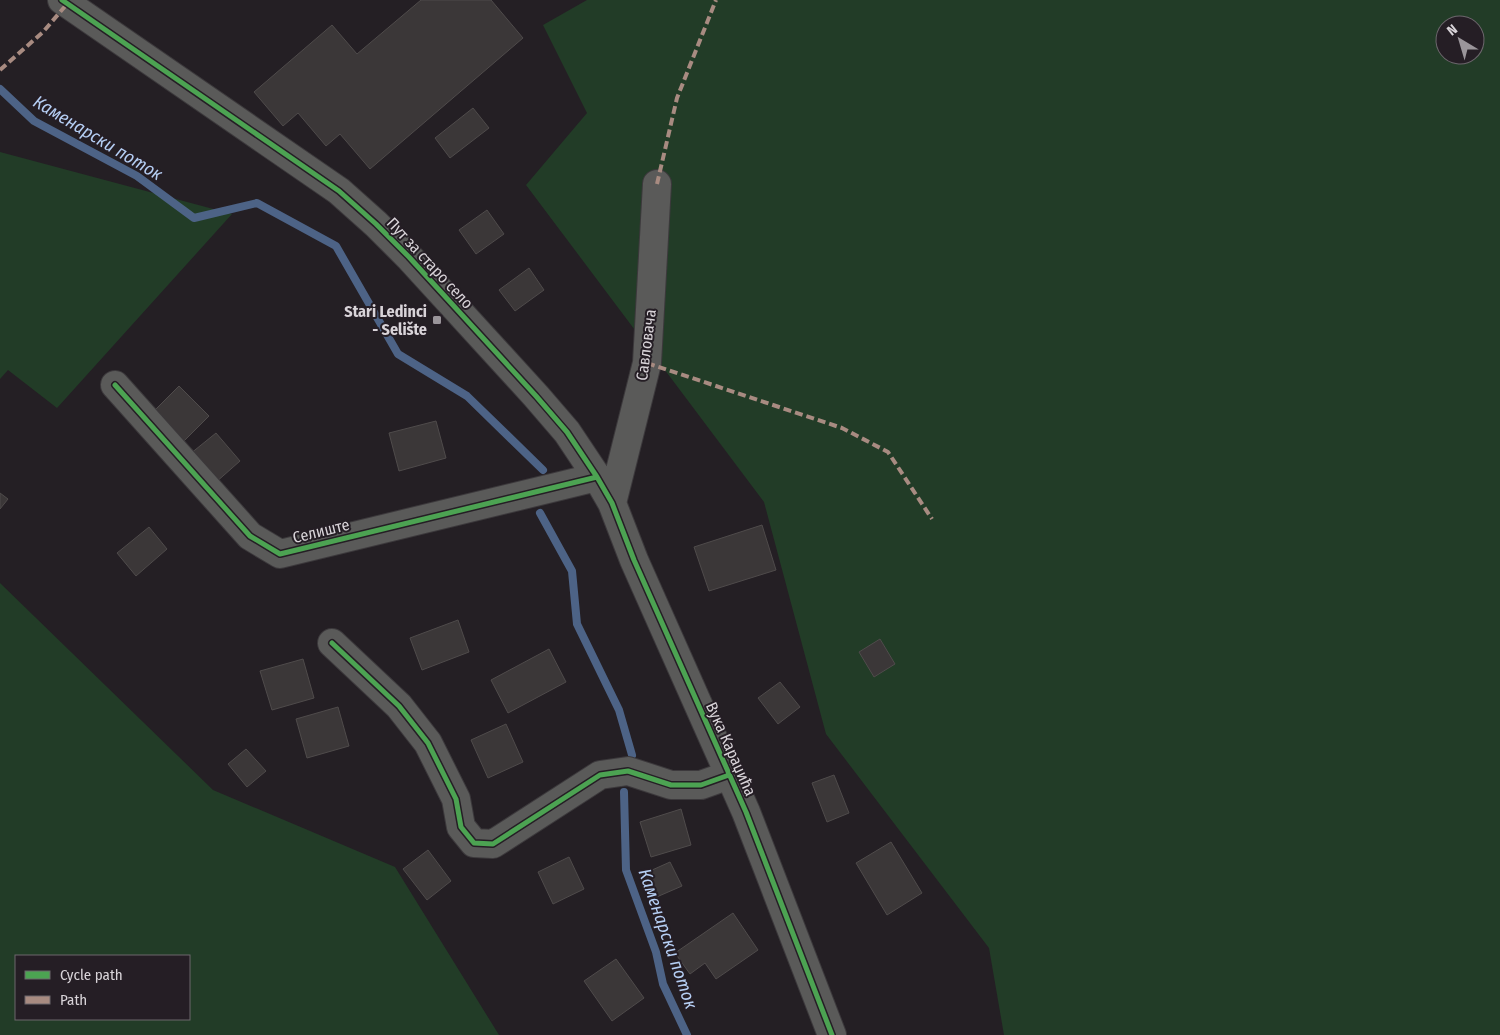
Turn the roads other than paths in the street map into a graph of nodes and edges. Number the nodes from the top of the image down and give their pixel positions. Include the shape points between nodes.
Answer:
1 (62, 0) edge
2 (657, 184) dead end
3 (115, 386) dead end
4 (598, 477) junction
5 (612, 503) junction
6 (332, 643) dead end
7 (729, 775) junction
8 (832, 1035) edge

1 - 4 street, Пут за старо село via 347,198 409,257 529,388 567,432
2 - 5 street, Савловача via 647,363
3 - 4 street, Селиште via 250,536 280,554
4 - 5 street, Вука Караџића
5 - 7 street, Вука Караџића
6 - 7 street via 399,706 428,743 456,799 461,828 474,843 494,844 600,775 628,771 671,785 701,785
7 - 8 street, Вука Караџића

